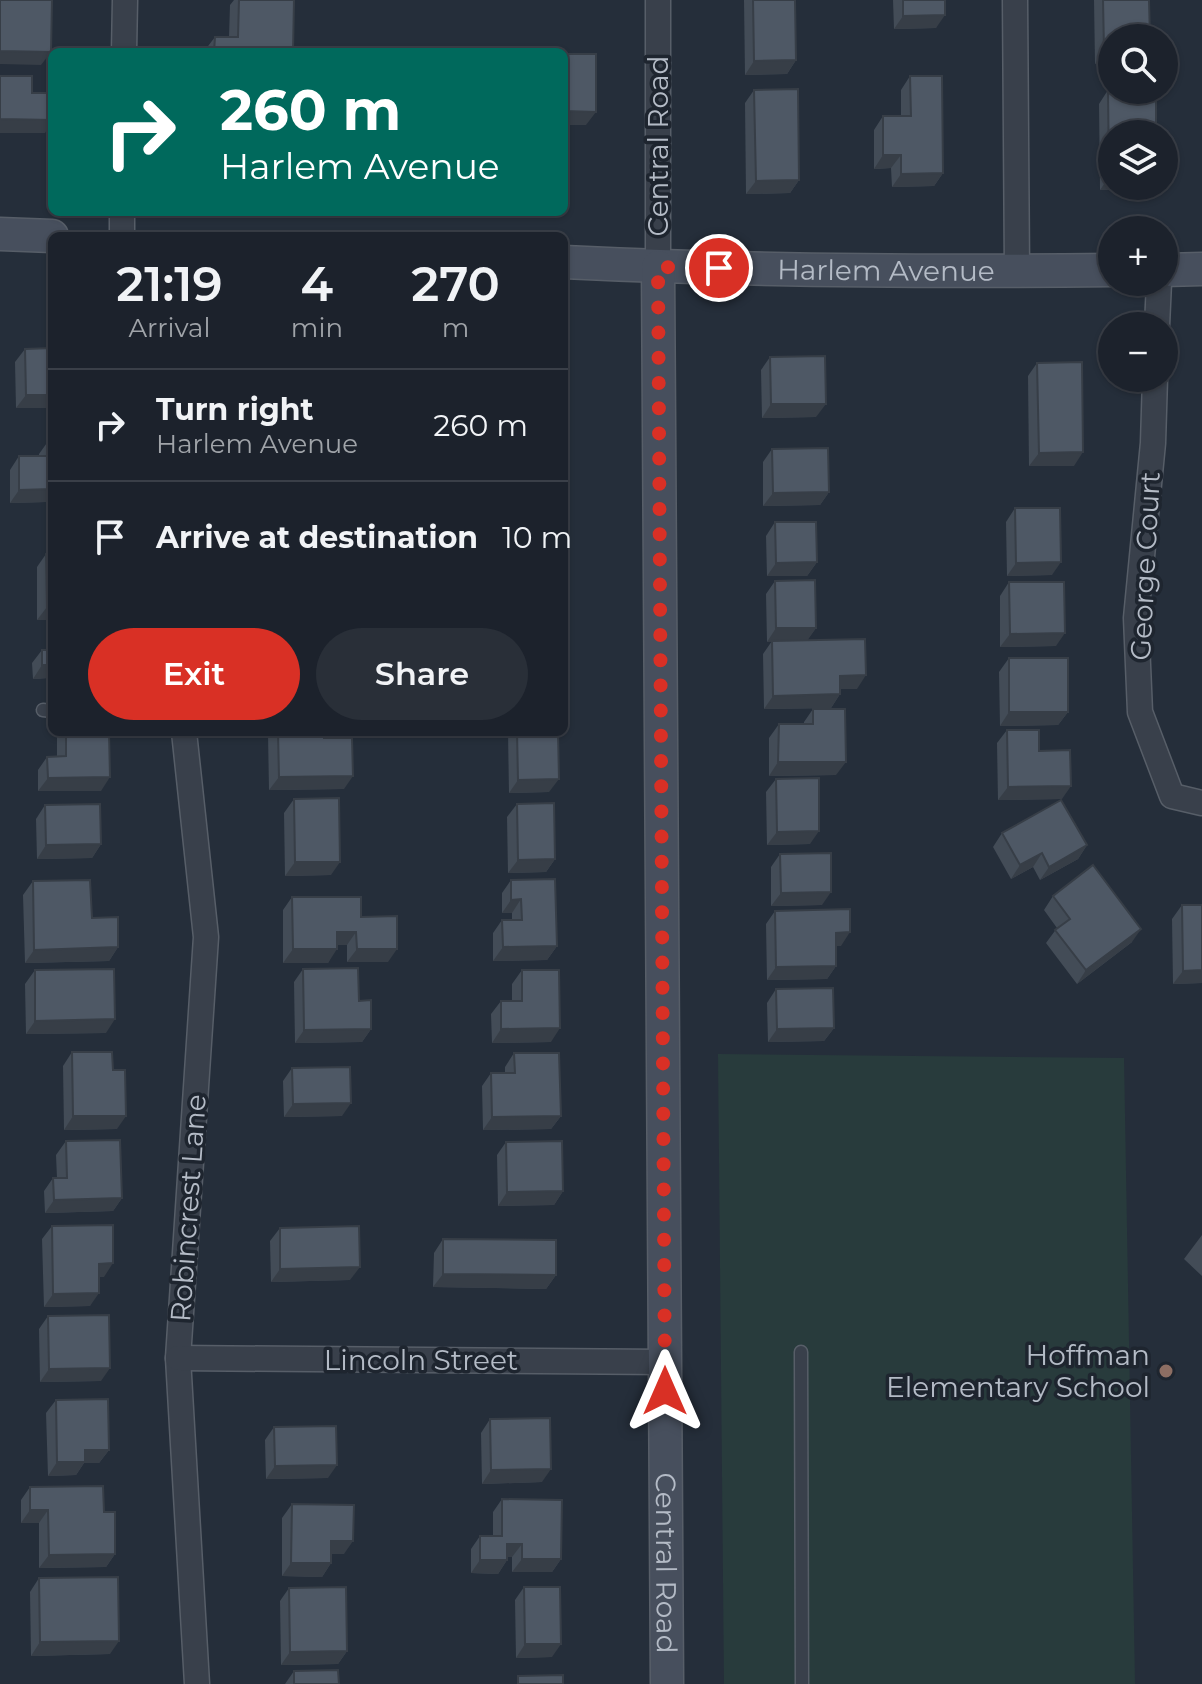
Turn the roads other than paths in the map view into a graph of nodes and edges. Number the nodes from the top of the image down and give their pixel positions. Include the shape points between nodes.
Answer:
1 (125, 0) edge
2 (658, 0) edge
3 (1015, 0) edge
4 (124, 48) edge
5 (0, 234) edge
6 (48, 236) edge
7 (568, 262) edge
8 (658, 267) junction
9 (1202, 269) edge
10 (1098, 270) edge
11 (1178, 270) edge
12 (1017, 271) junction
13 (1155, 392) edge
14 (184, 736) edge
15 (1202, 803) edge
16 (801, 1352) dead end
17 (178, 1358) junction
18 (665, 1362) junction
19 (197, 1684) edge
20 (667, 1684) edge
21 (802, 1684) edge

1 - 4 street
2 - 8 street, Central Road
3 - 12 street
5 - 6 main road
7 - 8 main road, Harlem Avenue
8 - 12 main road, Harlem Avenue
8 - 18 main road, Central Road
9 - 11 main road
10 - 12 main road, Harlem Avenue
13 - 15 street, George Court via 1136,618 1140,712 1172,796
14 - 17 street, Robincrest Lane via 206,937
16 - 21 lane
17 - 18 street, Lincoln Street
17 - 19 street, Robincrest Lane
18 - 20 main road, Central Road

